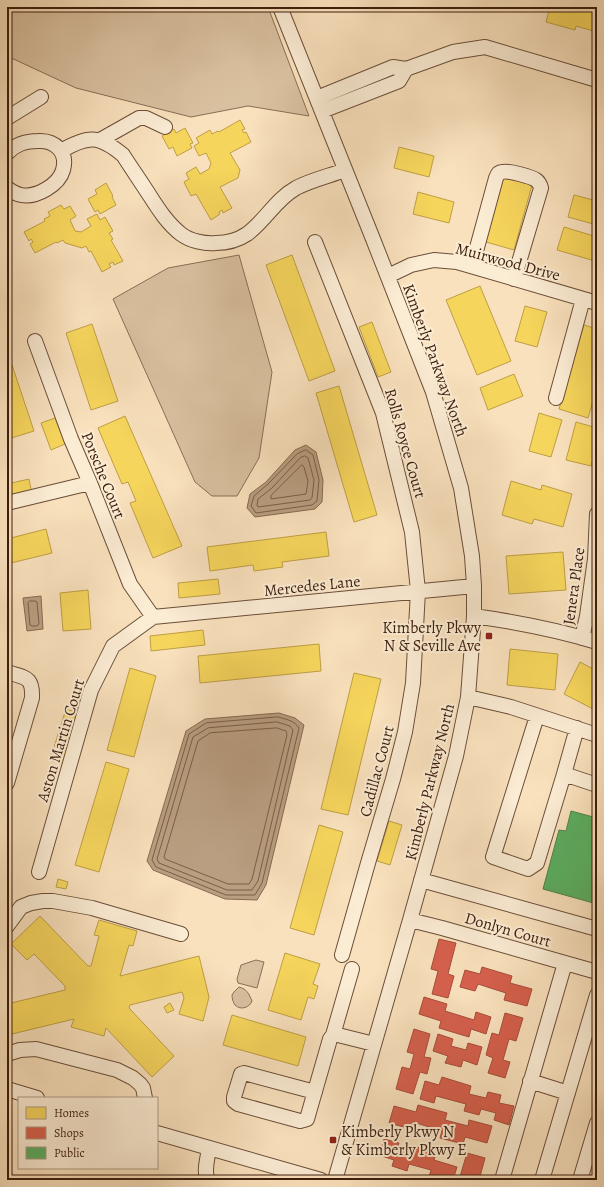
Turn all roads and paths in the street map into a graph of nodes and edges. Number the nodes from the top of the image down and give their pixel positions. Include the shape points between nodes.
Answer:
1 (280, 7) edge
2 (597, 80) edge
3 (41, 97) dead end
4 (319, 105) junction
5 (7, 118) edge
6 (166, 126) dead end
7 (100, 140) junction
8 (61, 151) junction
9 (7, 153) edge
10 (345, 170) junction
11 (7, 188) edge
12 (316, 242) dead end
13 (472, 266) junction
14 (388, 276) junction
15 (514, 279) junction
16 (583, 299) junction
17 (597, 303) edge
18 (35, 341) dead end
19 (556, 398) dead end
20 (90, 483) junction
21 (7, 503) edge
22 (597, 514) edge
23 (474, 586) junction
24 (418, 592) junction
25 (474, 616) junction
26 (153, 617) junction
27 (582, 638) junction
28 (597, 642) edge
29 (7, 672) edge
30 (468, 698) junction
31 (537, 716) junction
32 (577, 728) junction
33 (597, 735) edge
34 (564, 774) junction
35 (7, 783) edge
36 (597, 785) edge
37 (39, 872) dead end
38 (421, 880) junction
39 (410, 920) junction
40 (7, 926) edge
41 (597, 929) edge
42 (181, 934) dead end
43 (342, 955) dead end
44 (565, 963) junction
45 (352, 969) dead end
46 (597, 972) edge
47 (597, 996) edge
48 (333, 1036) junction
49 (374, 1044) junction
50 (7, 1054) edge
51 (530, 1082) junction
52 (7, 1089) edge
53 (315, 1092) junction
54 (568, 1093) junction
55 (34, 1097) edge
56 (145, 1097) edge
57 (597, 1123) edge
58 (158, 1133) edge
59 (210, 1148) junction
60 (206, 1165) junction
61 (202, 1180) edge
62 (208, 1180) edge
63 (321, 1180) edge
64 (335, 1180) edge
65 (502, 1180) edge
66 (542, 1180) edge
67 (580, 1180) edge

1 - 4 street, Kimberly Parkway North
2 - 4 street via 485,47 453,52 406,69 393,67
3 - 5 street
4 - 10 street, Kimberly Parkway North
6 - 7 street via 139,118
7 - 8 street via 86,140
7 - 10 street via 123,155 170,224 182,235 212,244 235,240 246,234 258,226 275,205 296,188
8 - 9 street via 58,146 50,143 30,141 20,143
8 - 11 street via 64,157 63,171 51,186 30,195 21,195
10 - 14 street, Kimberly Parkway North
12 - 24 street, Rolls Royce Court via 383,413 412,532
13 - 14 street, Muirwood Drive via 434,260 411,265
13 - 15 street, Muirwood Drive
13 - 15 street via 498,174 510,172 536,179 541,188
14 - 23 street, Kimberly Parkway North via 433,392 461,488
15 - 16 street, Muirwood Drive
16 - 17 street, Muirwood Drive
16 - 19 street
18 - 20 street, Porsche Court via 71,440
20 - 21 street
20 - 26 street, Porsche Court via 130,584
22 - 27 street, Jenera Place via 595,559 588,616
23 - 24 street, Mercedes Lane
23 - 25 street, Kimberly Parkway North
24 - 26 street, Mercedes Lane
24 - 43 street, Cadillac Court via 413,683 406,732
25 - 27 street via 519,623
25 - 30 street, Kimberly Parkway North
26 - 37 street, Aston Martin Court via 113,646 91,690
27 - 28 street
29 - 35 street via 28,679 33,690
30 - 31 street via 511,707
30 - 38 street, Kimberly Parkway North via 456,756
31 - 32 street
31 - 34 street via 493,857 528,869 537,863
32 - 33 street
32 - 34 street
34 - 36 street
38 - 39 street, Kimberly Parkway North
38 - 41 street
39 - 44 street, Donlyn Court
39 - 49 street, Kimberly Parkway North
40 - 42 street via 21,907 31,902 53,900 92,908
44 - 46 street, Donlyn Court
44 - 51 street
45 - 48 street
47 - 54 street
48 - 49 street
48 - 53 street
49 - 64 street, Kimberly Parkway North
50 - 56 street via 36,1049 117,1070 140,1084
51 - 54 street
51 - 65 street
52 - 55 street
53 - 53 street via 307,1119 304,1121 234,1102 241,1074 244,1073
54 - 66 street
57 - 67 street
58 - 59 street
59 - 60 street
59 - 63 street
60 - 61 street
60 - 62 street

